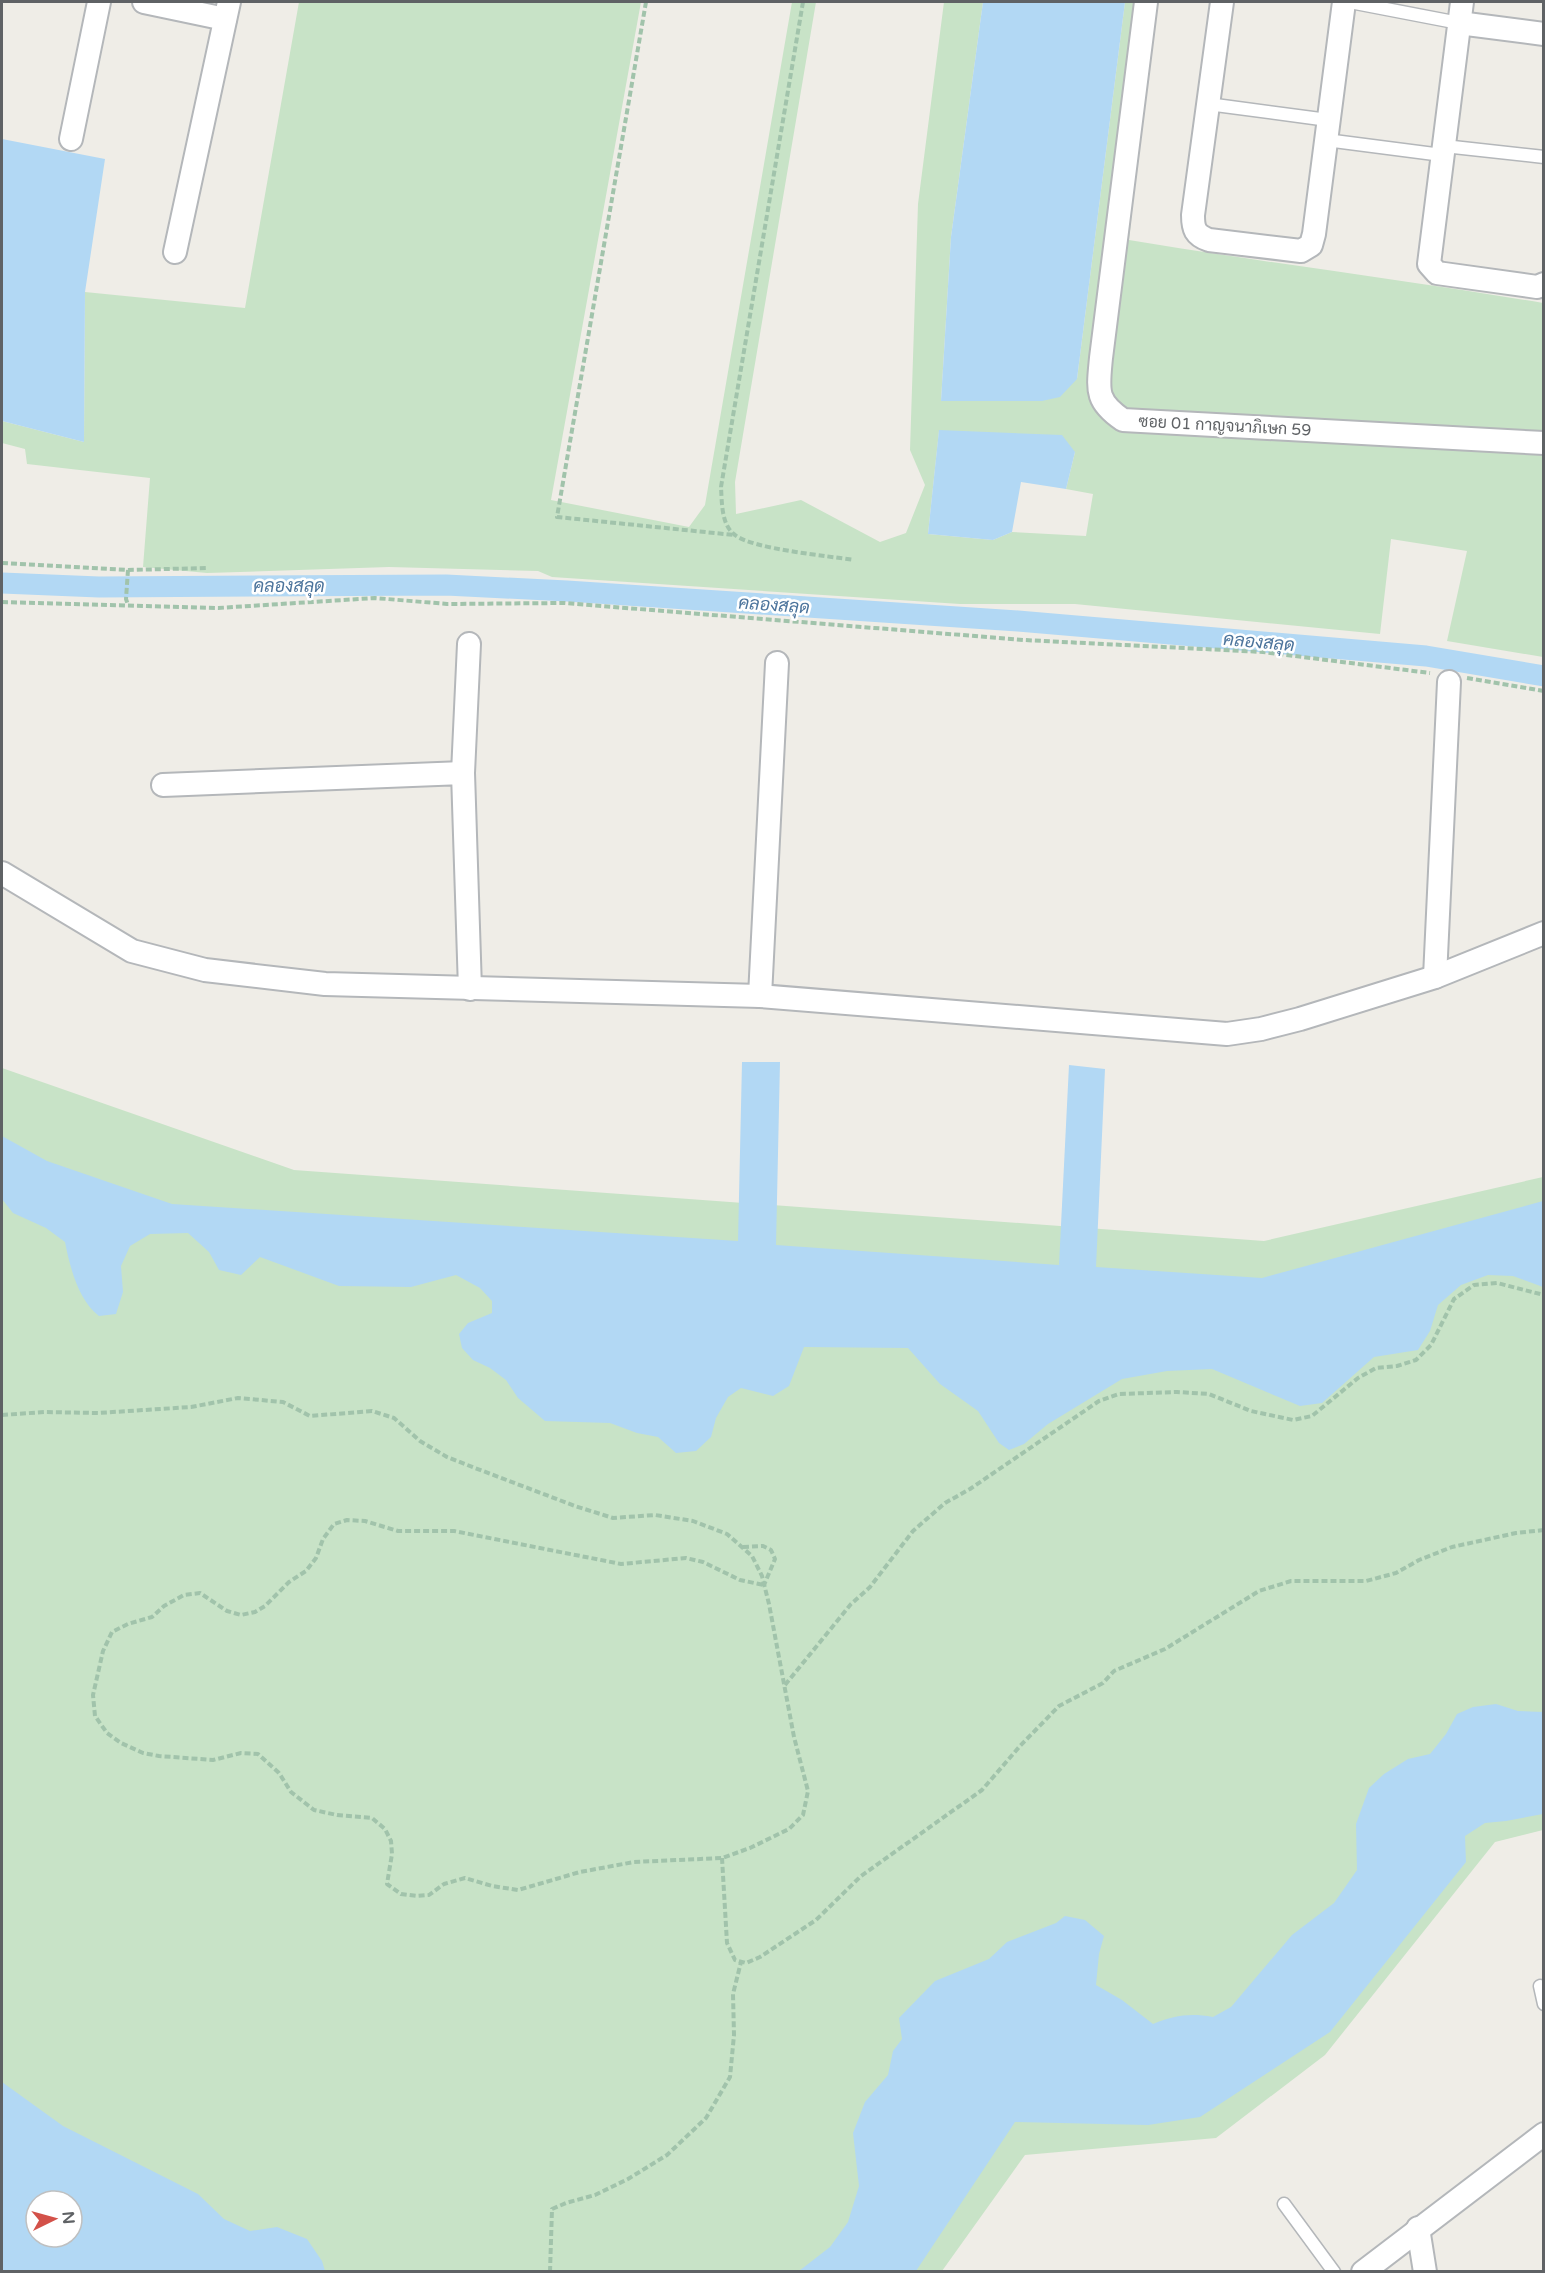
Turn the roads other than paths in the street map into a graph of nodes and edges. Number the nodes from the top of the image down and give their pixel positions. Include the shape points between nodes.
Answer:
1 (99, 2) edge
2 (144, 2) edge
3 (1146, 2) edge
4 (1222, 2) edge
5 (1344, 2) edge
6 (1350, 2) edge
7 (227, 10) edge
8 (1461, 12) edge
9 (1544, 34) edge
10 (1208, 104) junction
11 (1327, 130) junction
12 (71, 139) dead end
13 (1443, 151) junction
14 (1544, 157) edge
15 (175, 252) dead end
16 (1544, 284) edge
17 (1544, 443) edge
18 (469, 644) dead end
19 (777, 663) dead end
20 (1448, 678) road end
21 (463, 773) junction
22 (163, 785) dead end
23 (2, 873) edge
24 (1544, 933) edge
25 (1435, 977) junction
26 (470, 988) junction
27 (760, 996) junction
28 (1540, 1986) dead end
29 (1544, 2004) edge
30 (1544, 2134) edge
31 (1284, 2204) dead end
32 (1418, 2228) junction
33 (1334, 2271) edge
34 (1363, 2271) edge
35 (1425, 2271) edge

1 - 12 street
2 - 7 street
3 - 17 street, ซอย 01 กาญจนาภิเษก 59 via 1099,376 1101,400 1109,411 1123,420
4 - 10 street
5 - 11 street
6 - 8 lane
7 - 15 street
8 - 9 street
8 - 13 street
10 - 11 lane
10 - 11 street via 1193,227 1197,236 1209,240 1301,251 1311,245
11 - 13 lane
13 - 14 lane
13 - 16 street via 1429,264 1437,273 1453,277 1537,287
18 - 21 street
19 - 27 street
20 - 25 street
21 - 22 street
21 - 26 street
23 - 26 street via 132,951 205,970 325,984
24 - 25 street
25 - 27 street via 1300,1019 1227,1034
26 - 27 street
28 - 29 lane
30 - 32 street
31 - 33 lane
32 - 34 street
32 - 35 street

